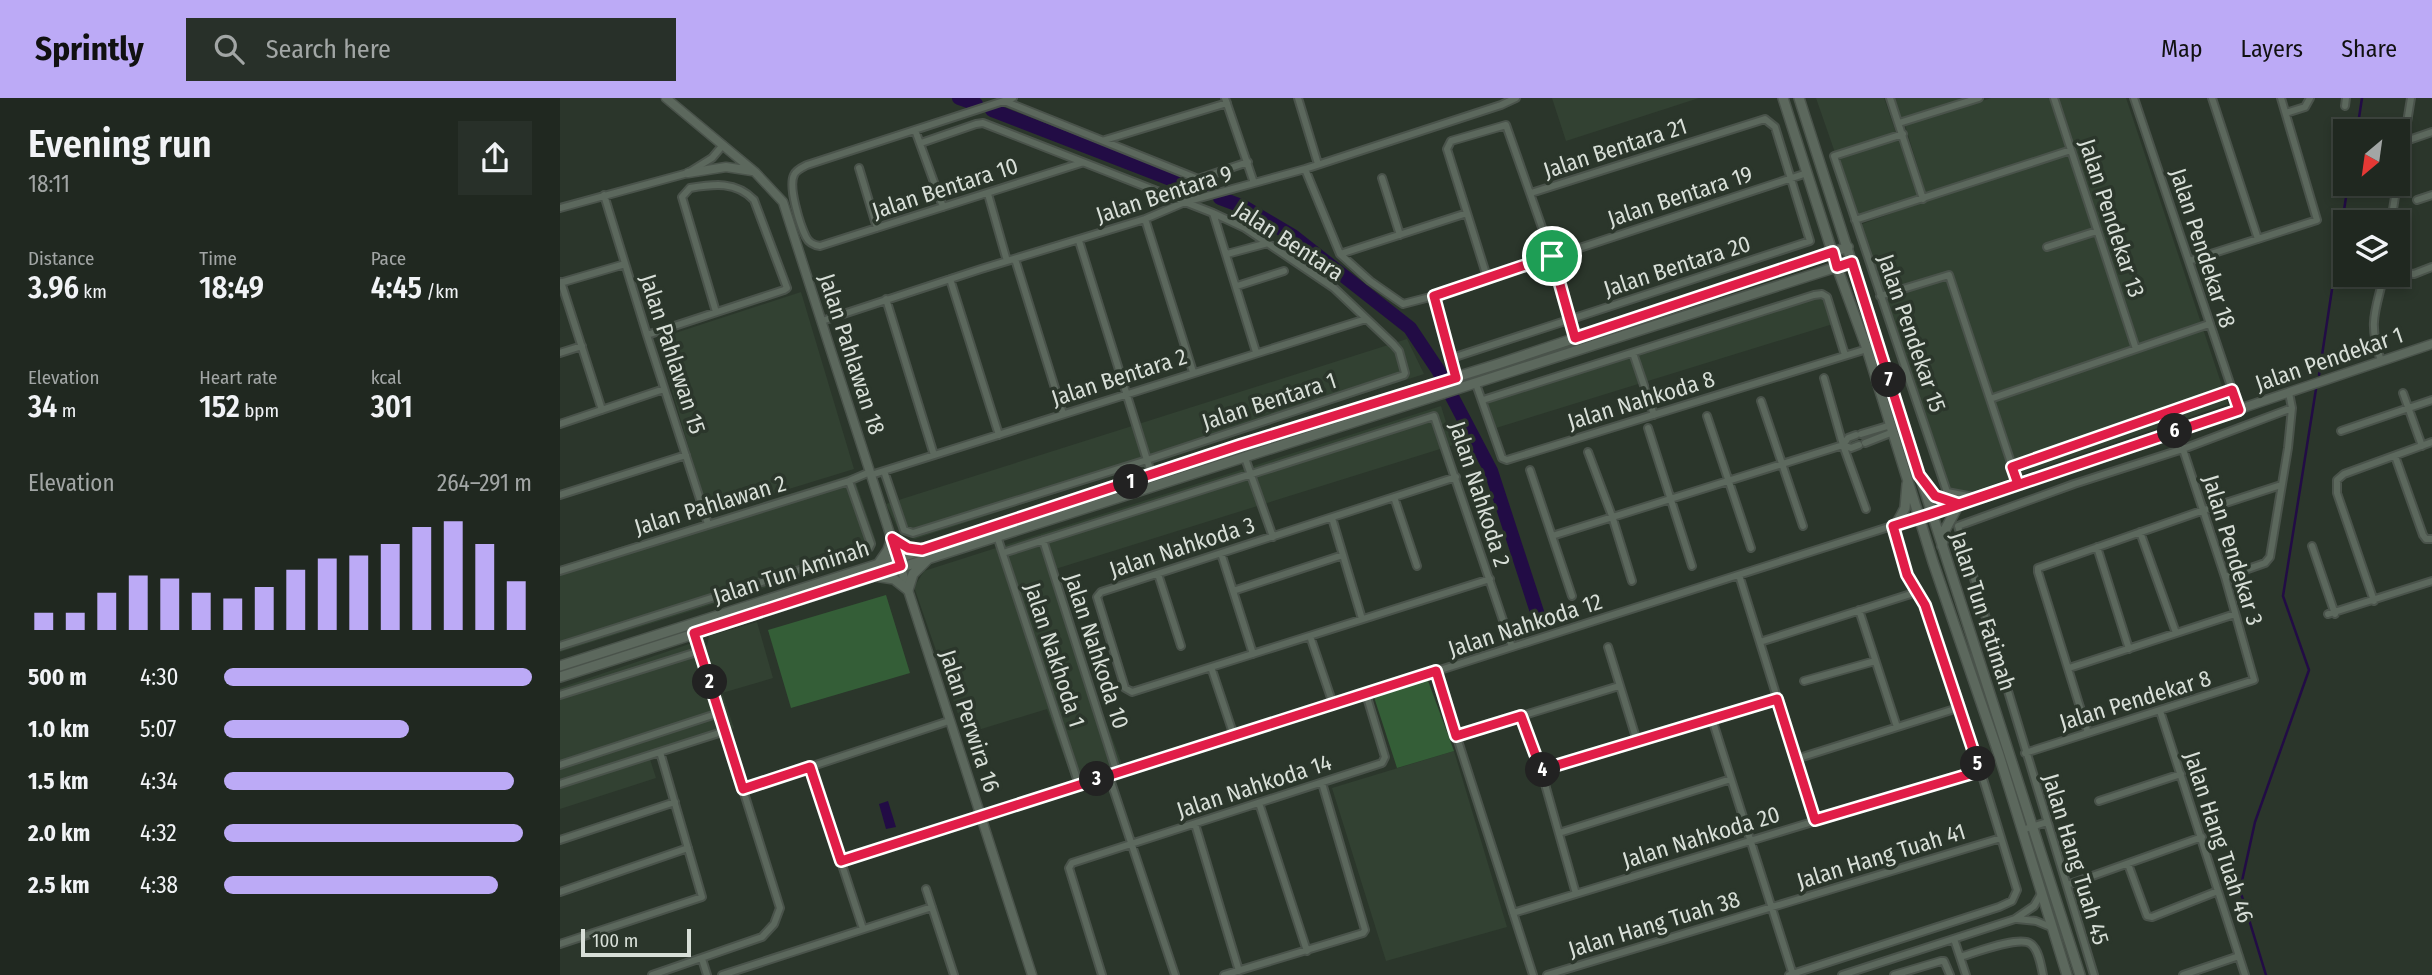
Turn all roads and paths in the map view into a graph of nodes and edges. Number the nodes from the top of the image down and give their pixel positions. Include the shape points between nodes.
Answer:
1 (666, 98) edge
2 (1013, 98) edge
3 (1298, 98) edge
4 (1516, 98) edge
5 (1783, 98) edge
6 (1798, 98) edge
7 (1890, 98) edge
8 (1979, 98) edge
9 (2054, 98) edge
10 (2134, 98) edge
11 (2212, 98) edge
12 (2281, 98) edge
13 (2310, 98) edge
14 (2346, 98) edge
15 (2411, 98) edge
16 (1004, 101) junction
17 (1226, 101) edge
18 (1500, 102) edge
19 (2345, 106) dead end
20 (2286, 113) junction
21 (2407, 119) edge
22 (1899, 123) junction
23 (915, 130) junction
24 (2432, 132) edge
25 (1903, 134) junction
26 (1104, 140) junction
27 (2410, 140) edge
28 (921, 143) junction
29 (723, 145) junction
30 (2071, 150) junction
31 (1248, 162) junction
32 (1081, 163) junction
33 (1318, 164) junction
34 (859, 168) dead end
35 (1305, 169) junction
36 (755, 172) junction
37 (688, 173) junction
38 (1807, 173) junction
39 (1382, 178) dead end
40 (1791, 179) junction
41 (1254, 183) junction
42 (1531, 193) junction
43 (989, 194) junction
44 (604, 195) junction
45 (2432, 195) edge
46 (1923, 199) junction
47 (2417, 200) dead end
48 (1185, 202) junction
49 (560, 208) edge
50 (943, 208) junction
51 (1213, 213) junction
52 (1466, 213) junction
53 (1144, 219) junction
54 (1855, 220) junction
55 (877, 228) junction
56 (2097, 231) junction
57 (1400, 235) junction
58 (2258, 239) junction
59 (1079, 241) junction
60 (1268, 243) junction
61 (1848, 247) junction
62 (2047, 247) dead end
63 (1833, 252) junction
64 (1227, 254) junction
65 (1340, 254) junction
66 (1552, 256) junction
67 (1015, 259) junction
68 (1007, 261) junction
69 (2189, 261) junction
70 (1852, 262) junction
71 (625, 264) junction
72 (1837, 267) junction
73 (2432, 267) edge
74 (1284, 271) dead end
75 (2410, 274) edge
76 (1487, 277) junction
77 (950, 279) junction
78 (561, 282) edge
79 (1237, 286) junction
80 (2381, 287) edge
81 (1434, 296) junction
82 (1880, 296) junction
83 (886, 299) junction
84 (716, 312) junction
85 (1570, 318) junction
86 (1366, 319) junction
87 (822, 321) junction
88 (2209, 324) junction
89 (647, 335) junction
90 (1575, 338) junction
91 (2432, 344) edge
92 (582, 346) junction
93 (1867, 349) junction
94 (2136, 349) junction
95 (1256, 352) junction
96 (560, 353) edge
97 (1633, 353) junction
98 (1845, 355) junction
99 (1451, 358) junction
100 (2381, 362) junction
101 (1193, 372) junction
102 (1402, 376) joint
103 (1456, 378) junction
104 (1824, 378) dead end
105 (1476, 384) junction
106 (664, 389) junction
107 (2232, 390) junction
108 (1893, 392) junction
109 (1127, 393) junction
110 (2290, 393) junction
111 (2403, 393) dead end
112 (1990, 399) junction
113 (1483, 400) junction
114 (2432, 400) edge
115 (1761, 401) dead end
116 (2292, 408) junction
117 (2408, 408) junction
118 (602, 410) junction
119 (2239, 410) junction
120 (1063, 414) junction
121 (1654, 415) junction
122 (1707, 416) dead end
123 (560, 424) edge
124 (1648, 428) dead end
125 (1892, 429) junction
126 (2177, 430) junction
127 (2341, 431) dead end
128 (999, 435) junction
129 (2432, 442) edge
130 (1843, 445) junction
131 (2421, 446) junction
132 (2183, 449) junction
133 (1588, 452) dead end
134 (687, 455) junction
135 (934, 455) junction
136 (2395, 456) junction
137 (1245, 458) junction
138 (1147, 460) junction
139 (1783, 463) junction
140 (2012, 467) junction
141 (1530, 470) dead end
142 (884, 471) junction
143 (1250, 473) junction
144 (870, 474) junction
145 (1152, 475) junction
146 (1919, 475) junction
147 (1456, 477) junction
148 (1908, 478) junction
149 (849, 481) junction
150 (1729, 482) junction
151 (2018, 484) junction
152 (2281, 485) junction
153 (560, 495) edge
154 (1394, 498) junction
155 (1671, 498) junction
156 (1978, 498) junction
157 (1959, 504) junction
158 (1866, 509) dead end
159 (2204, 510) junction
160 (1931, 514) junction
161 (1612, 516) junction
162 (1332, 517) junction
163 (1920, 517) junction
164 (709, 524) junction
165 (1803, 526) dead end
166 (1894, 526) junction
167 (2140, 532) junction
168 (997, 536) junction
169 (1552, 536) junction
170 (1273, 537) junction
171 (892, 538) junction
172 (2432, 539) edge
173 (1043, 540) junction
174 (2312, 546) dead end
175 (2096, 547) junction
176 (1751, 548) dead end
177 (1942, 548) junction
178 (922, 550) junction
179 (1003, 553) junction
180 (1221, 553) junction
181 (1343, 555) junction
182 (930, 557) junction
183 (899, 562) junction
184 (878, 564) junction
185 (1417, 566) dead end
186 (1692, 566) dead end
187 (560, 571) edge
188 (1158, 574) junction
189 (1739, 575) junction
190 (870, 576) junction
191 (2225, 578) junction
192 (1490, 579) junction
193 (1632, 581) dead end
194 (2432, 582) edge
195 (908, 590) junction
196 (1233, 591) junction
197 (1917, 592) junction
198 (1572, 596) dead end
199 (2374, 601) junction
200 (1859, 610) junction
201 (2235, 614) junction
202 (1362, 619) junction
203 (694, 633) junction
204 (2176, 633) junction
205 (1310, 636) junction
206 (1760, 642) junction
207 (560, 646) edge
208 (1181, 646) dead end
209 (1512, 647) junction
210 (1608, 647) dead end
211 (2129, 649) junction
212 (700, 651) junction
213 (1253, 654) junction
214 (1875, 661) junction
215 (560, 667) edge
216 (1211, 667) junction
217 (2069, 668) junction
218 (1436, 671) junction
219 (560, 677) edge
220 (2254, 680) joint
221 (1804, 681) dead end
222 (1619, 686) junction
223 (1366, 694) junction
224 (560, 695) edge
225 (1777, 699) junction
226 (1332, 704) junction
227 (1961, 708) junction
228 (2160, 711) junction
229 (719, 713) junction
230 (1521, 716) junction
231 (1713, 719) junction
232 (949, 721) junction
233 (1897, 727) junction
234 (725, 731) junction
235 (2088, 733) junction
236 (1234, 736) junction
237 (1456, 736) junction
238 (1637, 741) junction
239 (660, 752) junction
240 (2025, 753) junction
241 (1796, 759) junction
242 (560, 765) edge
243 (810, 767) junction
244 (1541, 770) junction
245 (1980, 771) junction
246 (1117, 773) junction
247 (2181, 774) junction
248 (1109, 776) junction
249 (1731, 779) junction
250 (1322, 783) junction
251 (560, 784) edge
252 (1079, 785) junction
253 (743, 789) junction
254 (2099, 801) dead end
255 (675, 802) junction
256 (1259, 803) junction
257 (981, 817) junction
258 (1815, 820) junction
259 (2047, 822) junction
260 (1195, 824) junction
261 (2032, 827) junction
262 (2022, 830) junction
263 (1559, 833) junction
264 (2202, 837) junction
265 (2001, 838) junction
266 (560, 841) edge
267 (1751, 841) junction
268 (1131, 844) junction
269 (688, 848) junction
270 (841, 861) junction
271 (2128, 864) junction
272 (2067, 885) junction
273 (926, 889) dead end
274 (2218, 891) junction
275 (560, 892) edge
276 (2042, 893) junction
277 (1576, 894) junction
278 (932, 907) junction
279 (1771, 907) junction
280 (1513, 913) junction
281 (2015, 919) junction
282 (2053, 928) junction
283 (863, 929) junction
284 (1954, 939) junction
285 (560, 944) edge
286 (1307, 951) junction
287 (2238, 956) junction
288 (1960, 957) junction
289 (702, 959) junction
290 (1239, 971) junction
291 (953, 973) edge
292 (652, 975) edge
293 (707, 975) edge
294 (722, 975) edge
295 (942, 975) edge
296 (1031, 975) edge
297 (1102, 975) edge
298 (1175, 975) edge
299 (1224, 975) edge
300 (1533, 975) edge
301 (1547, 975) edge
302 (1791, 975) edge
303 (1842, 975) edge
304 (1894, 975) edge
305 (1950, 975) edge
306 (1966, 975) edge
307 (2043, 975) edge
308 (2067, 975) edge
309 (2080, 975) edge
310 (2094, 975) edge
311 (2183, 975) edge
312 (2245, 975) edge

1 - 29 street, Jalan Pahlawan 18
2 - 16 street
3 - 33 street
4 - 18 street, Jalan Bentara 9
5 - 38 main road, Jalan Tun Fatimah
6 - 61 main road, Jalan Tun Fatimah
7 - 22 street
8 - 22 street
9 - 30 street, Jalan Pendekar 13
10 - 69 street, Jalan Pendekar 18
11 - 58 street
12 - 20 street
13 - 20 street via 2305,107
14 - 19 street
15 - 21 street
16 - 23 street
16 - 26 street
17 - 26 street
17 - 31 street
18 - 33 street, Jalan Bentara 9
20 - 58 street via 2317,218
22 - 25 street
23 - 28 street
23 - 55 street, Jalan Bentara 10 via 807,164 793,176 791,189 807,239 814,245
24 - 27 street
25 - 46 street
25 - 54 street, Jalan Pendekar 15 via 1834,156
26 - 31 street via 1193,177
28 - 32 street, Jalan Bentara via 983,123
28 - 50 street
29 - 36 street, Jalan Pahlawan 18
29 - 37 street
30 - 46 street
30 - 56 street, Jalan Pendekar 13
31 - 41 street
32 - 43 street, Jalan Bentara 10
32 - 48 street, Jalan Bentara
33 - 35 street, Jalan Bentara 9
34 - 55 street
35 - 41 street, Jalan Bentara 9
35 - 65 street
36 - 37 street via 726,167
36 - 87 street, Jalan Pahlawan 18 via 783,202
37 - 44 street
38 - 40 street, Jalan Bentara 19
38 - 63 main road, Jalan Tun Fatimah
39 - 57 street
40 - 42 street, Jalan Bentara 21 via 1775,127 1765,119
40 - 66 street, Jalan Bentara 19
40 - 85 street, Jalan Bentara 20 via 1811,239 1808,243
41 - 48 street, Jalan Bentara 9
42 - 52 street via 1506,125 1451,141 1447,149
42 - 66 street
43 - 50 street, Jalan Bentara 10
43 - 68 street
44 - 49 street
44 - 71 street, Jalan Pahlawan 15
45 - 47 street
46 - 54 street
48 - 51 street, Jalan Bentara
48 - 53 street, Jalan Bentara 9
50 - 55 street, Jalan Bentara 10
51 - 60 street, Jalan Bentara
51 - 64 street
52 - 57 street
52 - 76 street
53 - 59 street, Jalan Bentara 9
53 - 101 street
54 - 82 street, Jalan Pendekar 15
56 - 62 street
56 - 94 street, Jalan Pendekar 13
57 - 65 street
58 - 69 street
59 - 67 street, Jalan Bentara 9
59 - 109 street
60 - 64 street
60 - 86 street, Jalan Bentara via 1324,280
61 - 63 main road, Jalan Tun Aminah
61 - 70 main road, Jalan Tun Fatimah
63 - 72 main road, Jalan Tun Fatimah
63 - 90 main road, Jalan Tun Aminah
64 - 79 street
65 - 81 street, Jalan Bentara 19 via 1404,304
66 - 76 street, Jalan Bentara 19
66 - 85 street
67 - 68 street, Jalan Bentara 9
67 - 120 street
68 - 77 street, Jalan Bentara 9
69 - 88 street, Jalan Pendekar 18
70 - 72 main road, Jalan Tun Aminah
70 - 108 main road, Jalan Tun Fatimah
71 - 78 street
71 - 89 street, Jalan Pahlawan 15
72 - 93 main road, Jalan Tun Fatimah
72 - 105 main road, Jalan Tun Aminah
73 - 75 street
74 - 79 street
76 - 81 street, Jalan Bentara 19
77 - 83 street, Jalan Bentara 9
77 - 128 street
78 - 92 street
79 - 95 street
80 - 100 street via 2372,321
81 - 99 street
82 - 112 street via 1949,275
82 - 156 street, Jalan Pendekar 15 via 1947,492
83 - 87 street, Jalan Bentara 9
83 - 135 street
84 - 84 street via 787,288 754,200 744,190 718,184 691,188 682,197
84 - 89 street
85 - 90 street
85 - 99 street, Jalan Bentara 20
86 - 95 street, Jalan Bentara 2
86 - 102 street, Jalan Bentara via 1399,351
87 - 144 street, Jalan Pahlawan 18
88 - 94 street
88 - 107 street, Jalan Pendekar 18
89 - 106 street, Jalan Pahlawan 15
90 - 103 main road, Jalan Tun Aminah
91 - 100 street, Jalan Pendekar 1
92 - 96 street
92 - 118 street
93 - 98 street, Jalan Nahkoda 8
93 - 125 main road, Jalan Tun Fatimah
94 - 112 street
95 - 101 street, Jalan Bentara 2
97 - 98 street via 1822,294 1827,297
97 - 113 street
97 - 121 street
98 - 121 street, Jalan Nahkoda 8
99 - 103 street
100 - 110 street, Jalan Pendekar 1
101 - 109 street, Jalan Bentara 2
102 - 138 street, Jalan Bentara 1
103 - 145 main road, Jalan Tun Aminah
104 - 130 street
105 - 113 street, Jalan Nahkoda 8
105 - 137 main road, Jalan Tun Aminah
106 - 118 street
106 - 134 street, Jalan Pahlawan 15
107 - 119 street, Jalan Pendekar 18
107 - 140 street
108 - 125 main road via 1890,398 1899,425
108 - 146 main road, Jalan Tun Fatimah
109 - 120 street, Jalan Bentara 2
109 - 138 street
110 - 116 street
110 - 119 street, Jalan Pendekar 1
111 - 117 street
112 - 140 street
113 - 121 street, Jalan Nahkoda 8 via 1500,454 1507,460
114 - 117 street
115 - 139 street
116 - 132 street
116 - 152 street
117 - 127 street
117 - 131 street
118 - 123 street
119 - 126 street, Jalan Pendekar 1
120 - 128 street, Jalan Bentara 2
122 - 150 street
124 - 155 street
125 - 130 street via 1848,438
125 - 130 street via 1851,448
125 - 148 main road, Jalan Tun Fatimah
126 - 132 street, Jalan Pendekar 3
126 - 151 street, Jalan Pendekar 1
128 - 135 street, Jalan Bentara 2
129 - 131 street
130 - 139 street
130 - 158 street
131 - 136 street
132 - 159 street, Jalan Pendekar 3
132 - 240 street, Jalan Hang Tuah 45 via 1958,526
133 - 161 street
134 - 153 street
134 - 164 street, Jalan Pahlawan 15
135 - 142 street, Jalan Bentara 2
136 - 172 street via 2423,535
136 - 199 street via 2337,480 2337,493
137 - 143 street
137 - 168 main road, Jalan Tun Aminah
138 - 142 street, Jalan Bentara 1 via 913,533 904,530
138 - 145 street
139 - 150 street
139 - 165 street
140 - 151 street
141 - 169 street
142 - 144 street, Jalan Bentara 2
143 - 147 street, Jalan Nahkoda 2 via 1434,415
143 - 170 street
143 - 173 street, Jalan Nahkoda 2
144 - 149 street, Jalan Pahlawan 2
144 - 171 street, Jalan Pahlawan 18
145 - 178 main road, Jalan Tun Aminah
146 - 157 main road via 1935,496
146 - 160 main road, Jalan Tun Fatimah
147 - 154 street, Jalan Nahkoda 3
147 - 192 street, Jalan Nahkoda 2
148 - 163 main road, Jalan Tun Fatimah
148 - 166 main road via 1905,508
149 - 164 street, Jalan Pahlawan 2
149 - 207 street via 869,548
150 - 155 street
150 - 176 street
151 - 156 street, Jalan Pendekar 1
152 - 159 street
152 - 191 street via 2268,561
154 - 162 street, Jalan Nahkoda 3
154 - 185 street
155 - 161 street
155 - 186 street
156 - 157 street, Jalan Pendekar 1
157 - 160 street, Jalan Pendekar 1
157 - 177 main road via 1945,530
159 - 167 street
159 - 191 street, Jalan Pendekar 3
160 - 163 street, Jalan Pendekar 1
160 - 177 main road, Jalan Tun Fatimah
161 - 169 street
161 - 193 street
162 - 170 street, Jalan Nahkoda 3
162 - 181 street
163 - 166 street, Jalan Nahkoda 12
163 - 262 main road, Jalan Tun Fatimah
164 - 187 street, Jalan Pahlawan 2
166 - 189 street, Jalan Nahkoda 12
166 - 197 street via 1907,575
167 - 175 street
167 - 204 street
168 - 179 street, Jalan Nakhoda 1
168 - 182 main road, Jalan Tun Aminah
169 - 198 street
170 - 180 street, Jalan Nahkoda 3
171 - 178 main road
171 - 183 street, Jalan Pahlawan 18
171 - 184 main road
173 - 179 street, Jalan Nahkoda 2
173 - 246 street, Jalan Nahkoda 10
174 - 199 street via 2332,614
175 - 211 street
175 - 217 street via 2038,568
177 - 261 main road, Jalan Tun Fatimah
178 - 183 main road, Jalan Tun Aminah
179 - 252 street, Jalan Nakhoda 1
180 - 188 street, Jalan Nahkoda 3
180 - 196 street
181 - 196 street
181 - 202 street
182 - 183 main road, Jalan Tun Aminah
182 - 195 main road via 913,574
183 - 184 main road, Jalan Tun Aminah
183 - 190 main road, Jalan Tun Aminah
183 - 195 street, Jalan Perwira 16
184 - 215 main road, Jalan Tun Aminah
188 - 208 street
188 - 216 street, Jalan Nahkoda 3 via 1097,597 1125,688 1132,692
189 - 206 street
189 - 209 street, Jalan Nahkoda 12
190 - 195 main road via 894,579
190 - 203 main road, Jalan Tun Aminah
191 - 201 street, Jalan Pendekar 3
192 - 202 street, Jalan Nahkoda 3
192 - 209 street, Jalan Nahkoda 2
194 - 199 street
195 - 232 street, Jalan Perwira 16
196 - 213 street
197 - 200 street
197 - 227 street
200 - 206 street
200 - 214 street
201 - 204 street
201 - 220 street, Jalan Pendekar 3
202 - 205 street, Jalan Nahkoda 3
203 - 212 street
203 - 219 main road, Jalan Tun Aminah
204 - 211 street
205 - 213 street, Jalan Nahkoda 3
205 - 226 street
206 - 225 street
209 - 218 street, Jalan Nahkoda 12
210 - 222 street
211 - 217 street
212 - 224 street
212 - 229 street
213 - 216 street, Jalan Nahkoda 3
214 - 221 street
214 - 233 street
216 - 236 street
217 - 235 street
218 - 223 street, Jalan Nahkoda 12
218 - 237 street
220 - 228 street, Jalan Pendekar 8
222 - 230 street
222 - 238 street
223 - 226 street, Jalan Nahkoda 12
223 - 250 street, Jalan Nahkoda 14 via 1385,757 1382,763
225 - 231 street
225 - 241 street
226 - 236 street, Jalan Nahkoda 12
227 - 233 street
227 - 245 street
228 - 235 street, Jalan Pendekar 8
228 - 247 street, Jalan Hang Tuah 46
229 - 234 street
229 - 242 street
230 - 237 street
230 - 244 street
231 - 238 street
231 - 249 street
232 - 243 street
232 - 257 street, Jalan Perwira 16
233 - 241 street
234 - 239 street
234 - 253 street
235 - 240 street, Jalan Pendekar 8
236 - 246 street, Jalan Nahkoda 12
237 - 280 street
238 - 244 street
239 - 251 street
239 - 255 street
240 - 259 street, Jalan Hang Tuah 45
241 - 258 street
243 - 253 street
243 - 270 street
244 - 263 street
245 - 258 street, Jalan Nahkoda 20
245 - 265 street
246 - 248 street, Jalan Nahkoda 12
247 - 254 street
247 - 264 street, Jalan Hang Tuah 46
248 - 252 street, Jalan Nahkoda 12
248 - 268 street
249 - 263 street
249 - 267 street
250 - 256 street, Jalan Nahkoda 14
250 - 286 street via 1365,929
252 - 257 street, Jalan Nahkoda 12
253 - 289 street via 780,908 762,937
255 - 266 street
255 - 269 street
256 - 260 street, Jalan Nahkoda 14
256 - 286 street
257 - 270 street, Jalan Nahkoda 12
257 - 296 street, Jalan Perwira 16
258 - 267 street, Jalan Nahkoda 20
259 - 261 street
259 - 272 street, Jalan Hang Tuah 45
260 - 268 street, Jalan Nahkoda 14
260 - 290 street
261 - 262 street
261 - 309 main road, Jalan Tun Fatimah
262 - 276 main road, Jalan Tun Fatimah
263 - 277 street
264 - 271 street
264 - 274 street, Jalan Hang Tuah 46
265 - 279 street, Jalan Hang Tuah 41
265 - 302 street via 2017,890 2012,901
267 - 277 street, Jalan Nahkoda 20
267 - 279 street
268 - 297 street, Jalan Nahkoda 14 via 1069,867
268 - 298 street
269 - 275 street
269 - 285 street via 702,892 699,900
270 - 283 street
271 - 272 street
271 - 274 street via 2147,916
272 - 310 street, Jalan Hang Tuah 45
273 - 278 street
274 - 287 street, Jalan Hang Tuah 46
276 - 281 street via 2034,906
276 - 282 main road, Jalan Tun Fatimah
277 - 280 street, Jalan Nahkoda 20
278 - 283 street
278 - 291 street
279 - 301 street, Jalan Hang Tuah 38
279 - 302 street
280 - 300 street
281 - 282 street
281 - 284 street
282 - 308 main road, Jalan Tun Fatimah
283 - 294 street
284 - 288 street
284 - 303 street
286 - 290 street
287 - 311 street
287 - 312 street, Jalan Hang Tuah 46
288 - 306 street
288 - 307 street via 2029,941
289 - 292 street
289 - 293 street
290 - 299 street
291 - 295 street
304 - 305 street via 1941,961

